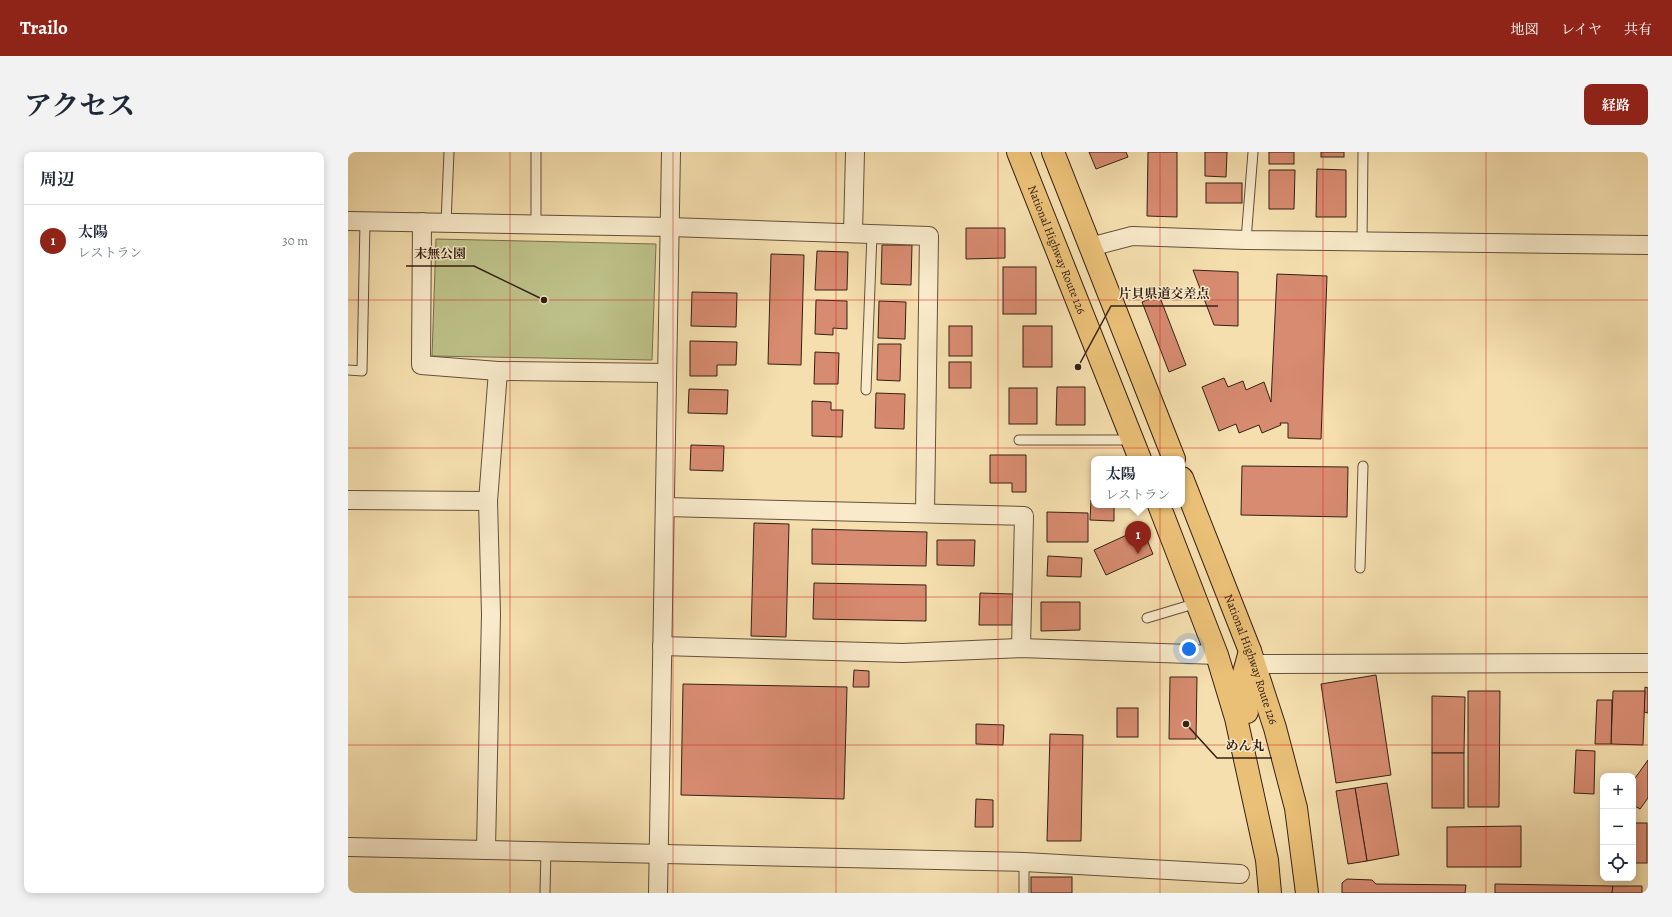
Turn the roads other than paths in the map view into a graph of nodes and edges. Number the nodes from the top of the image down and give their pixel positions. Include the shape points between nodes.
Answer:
1 (449, 152) edge
2 (536, 152) edge
3 (672, 152) edge
4 (854, 152) edge
5 (1018, 152) edge
6 (1054, 152) edge
7 (1253, 152) edge
8 (1363, 152) edge
9 (357, 221) edge
10 (422, 222) junction
11 (446, 223) junction
12 (536, 225) junction
13 (670, 227) junction
14 (853, 233) junction
15 (872, 234) junction
16 (1246, 240) junction
17 (1362, 242) junction
18 (1648, 245) edge
19 (1090, 247) junction
20 (348, 370) edge
21 (498, 371) junction
22 (667, 374) junction
23 (866, 390) dead end
24 (1019, 440) dead end
25 (1137, 449) edge
26 (1173, 456) edge
27 (1363, 466) dead end
28 (1185, 485) edge
29 (348, 500) edge
30 (488, 501) junction
31 (665, 507) junction
32 (1160, 508) edge
33 (926, 513) junction
34 (1360, 568) dead end
35 (1223, 580) junction
36 (1197, 603) junction
37 (1147, 618) dead end
38 (662, 646) junction
39 (1021, 648) junction
40 (1217, 655) junction
41 (1252, 658) junction
42 (1648, 663) edge
43 (1242, 746) junction
44 (348, 847) edge
45 (486, 849) junction
46 (546, 850) junction
47 (658, 853) junction
48 (1024, 862) junction
49 (1240, 874) dead end
50 (545, 893) edge
51 (658, 893) edge
52 (1024, 893) edge
53 (1270, 893) edge
54 (1307, 893) edge

1 - 11 lane
2 - 12 lane
3 - 13 street
4 - 14 street
5 - 25 highway, National Highway Route 126
6 - 19 highway
7 - 16 lane
8 - 17 lane
9 - 10 street
9 - 20 lane via 362,371
10 - 11 street
10 - 21 street via 421,365
11 - 12 street
12 - 13 street
13 - 14 street
13 - 22 street
14 - 15 street
15 - 23 lane
15 - 33 street via 929,236
16 - 17 street
16 - 19 street via 1132,236
17 - 18 street
19 - 26 highway
21 - 22 street
21 - 30 street
22 - 31 street
24 - 25 lane
27 - 34 lane
28 - 35 highway, National Highway Route 126
29 - 30 street
30 - 45 street via 491,614
31 - 33 street
31 - 38 street
32 - 36 highway
33 - 39 street via 1024,516
35 - 40 highway via 1223,638
35 - 41 highway, National Highway Route 126
36 - 37 lane
36 - 40 highway
38 - 39 street via 904,653
38 - 47 street
39 - 40 street
40 - 43 highway
41 - 42 street
41 - 43 highway via 1241,684 1248,715
41 - 54 highway, National Highway Route 126 via 1275,728 1296,808
43 - 53 highway via 1267,860
44 - 45 street
45 - 46 street
46 - 47 street
46 - 50 lane
47 - 48 street
47 - 51 street
48 - 49 street
48 - 52 lane

